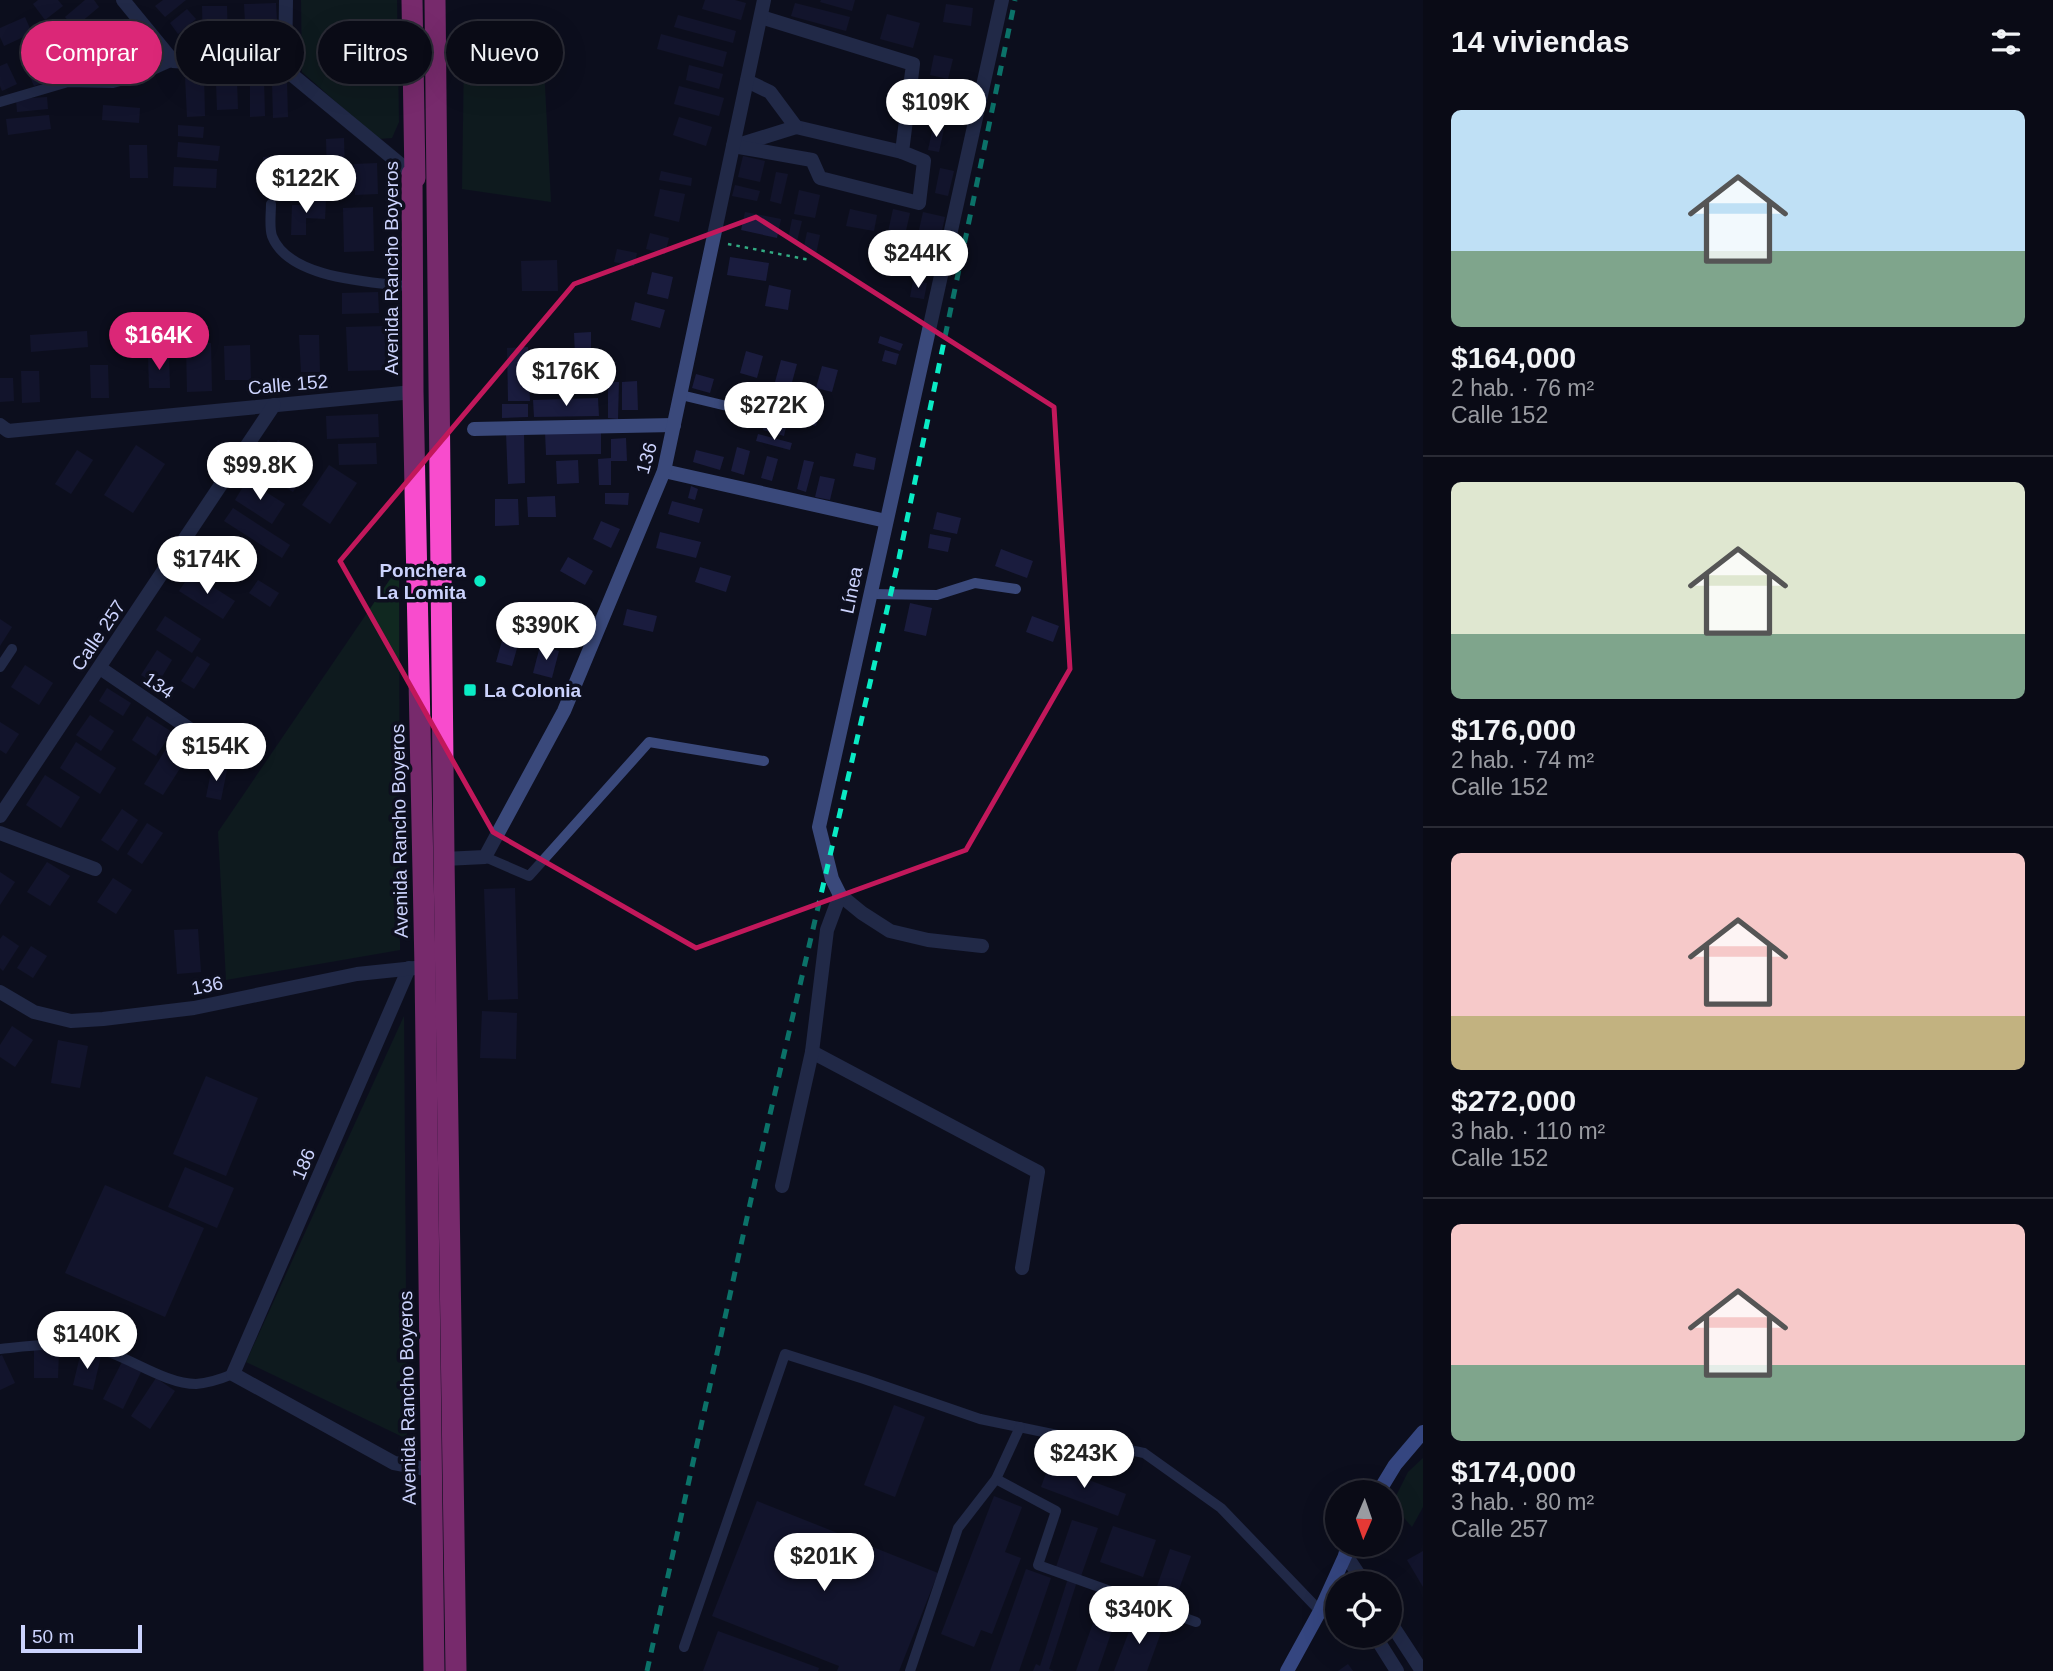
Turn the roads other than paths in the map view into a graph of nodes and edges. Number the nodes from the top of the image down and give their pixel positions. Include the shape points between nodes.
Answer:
1 (123, 0) edge
2 (286, 0) edge
3 (412, 0) edge
4 (435, 0) edge
5 (764, 0) edge
6 (1002, 0) edge
7 (761, 17) junction
8 (286, 21) edge
9 (173, 61) junction
10 (176, 61) edge
11 (747, 81) junction
12 (303, 84) edge
13 (0, 102) edge
14 (796, 127) junction
15 (733, 146) junction
16 (902, 152) junction
17 (412, 174) junction
18 (271, 204) dead end
19 (414, 287) junction
20 (414, 392) junction
21 (681, 395) junction
22 (274, 405) junction
23 (756, 413) dead end
24 (674, 425) junction
25 (474, 429) dead end
26 (3, 432) edge
27 (664, 471) junction
28 (886, 522) junction
29 (1016, 589) dead end
30 (870, 594) junction
31 (12, 649) dead end
32 (0, 667) edge
33 (100, 668) junction
34 (197, 734) dead end
35 (764, 761) dead end
36 (0, 816) edge
37 (0, 833) edge
38 (485, 857) junction
39 (444, 859) junction
40 (95, 869) dead end
41 (840, 895) junction
42 (982, 946) dead end
43 (417, 968) junction
44 (0, 992) edge
45 (812, 1052) junction
46 (782, 1186) dead end
47 (1022, 1268) dead end
48 (0, 1349) edge
49 (233, 1374) junction
50 (1020, 1427) junction
51 (1423, 1432) edge
52 (431, 1469) junction
53 (996, 1479) junction
54 (1386, 1480) edge
55 (1325, 1603) edge
56 (1320, 1611) junction
57 (1196, 1622) dead end
58 (1402, 1640) edge
59 (684, 1647) dead end
60 (1383, 1648) edge
61 (434, 1671) edge
62 (456, 1671) edge
63 (910, 1671) edge
64 (1287, 1671) edge
65 (1397, 1671) edge
66 (1422, 1671) edge

1 - 9 street
2 - 8 street
3 - 17 highway, Avenida Rancho Boyeros via 415,178
4 - 39 highway
5 - 7 street, 136
6 - 28 street, Línea
7 - 11 street, 136
7 - 16 street via 913,64
9 - 10 street
9 - 13 lane via 113,83 68,82
11 - 14 street via 770,92
11 - 15 street, 136
12 - 17 street
14 - 15 street
14 - 16 street
15 - 16 street via 812,160 820,178 919,203 924,161
15 - 21 street, 136
17 - 19 highway, Avenida Rancho Boyeros
18 - 19 lane via 271,235 282,253 328,275
19 - 20 highway, Avenida Rancho Boyeros
20 - 22 street, Calle 152
20 - 43 highway, Avenida Rancho Boyeros
21 - 23 lane
21 - 24 street, 136
22 - 26 street, Calle 152
22 - 33 street, Calle 257
24 - 25 street
24 - 27 street, 136
27 - 28 street
27 - 38 street, 136 via 565,711
28 - 30 street, Línea
29 - 30 lane via 975,583 937,595
30 - 41 street, Línea via 819,827
31 - 32 lane
33 - 34 street, 134
33 - 36 street, Calle 257
35 - 38 lane via 649,742 529,876
37 - 40 street
38 - 39 street
39 - 62 highway
41 - 42 street via 890,931
41 - 45 street via 827,930
43 - 44 street, 136 via 357,974 194,1008 71,1021 34,1012
43 - 49 street, 186
43 - 52 highway, Avenida Rancho Boyeros
45 - 46 street
45 - 47 street via 1038,1172
48 - 49 lane via 90,1346 195,1384
49 - 52 street via 394,1463
50 - 53 lane
50 - 56 lane via 1144,1453 1220,1508
50 - 59 lane via 980,1419 785,1354
51 - 54 main road
52 - 61 highway, Avenida Rancho Boyeros
53 - 57 lane via 1056,1511 1038,1565
53 - 63 lane via 958,1528
55 - 56 main road
56 - 64 main road
58 - 66 street
60 - 65 street

